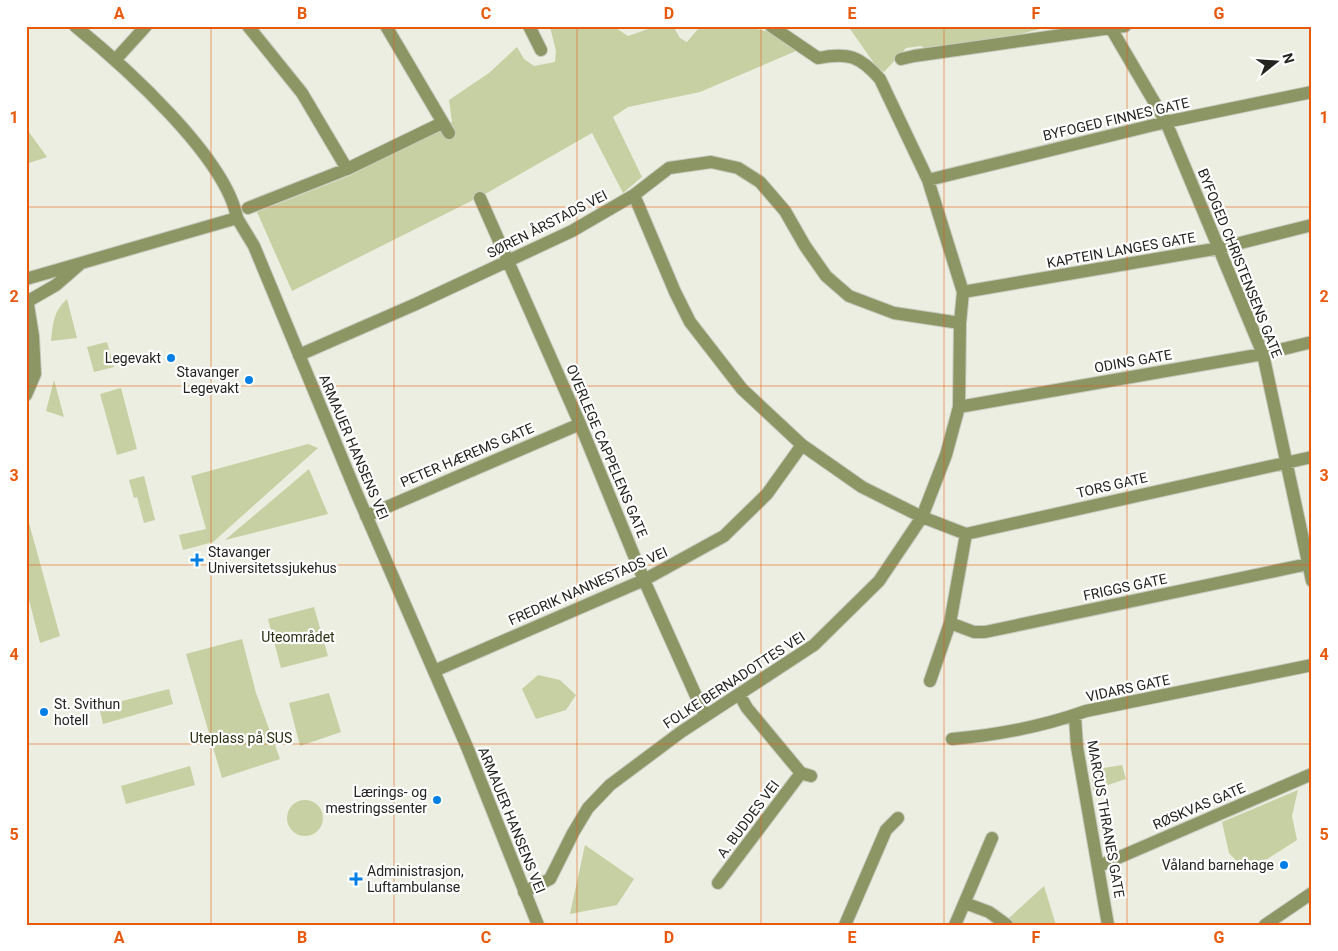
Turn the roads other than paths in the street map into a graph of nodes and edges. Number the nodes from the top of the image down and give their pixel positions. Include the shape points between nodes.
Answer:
1 (76, 26) edge
2 (146, 26) edge
3 (248, 26) edge
4 (386, 26) edge
5 (528, 26) edge
6 (771, 26) edge
7 (1125, 26) edge
8 (1112, 30) junction
9 (541, 50) dead end
10 (116, 59) junction
11 (901, 59) dead end
12 (1312, 92) edge
13 (1166, 122) junction
14 (348, 169) junction
15 (928, 180) junction
16 (634, 195) junction
17 (480, 198) dead end
18 (248, 208) dead end
19 (238, 218) junction
20 (1312, 225) edge
21 (1220, 248) junction
22 (507, 262) junction
23 (81, 264) junction
24 (26, 278) edge
25 (26, 287) edge
26 (963, 292) junction
27 (28, 304) edge
28 (960, 323) junction
29 (1312, 342) edge
30 (1263, 354) junction
31 (299, 355) junction
32 (26, 395) edge
33 (959, 408) junction
34 (580, 424) junction
35 (802, 446) junction
36 (1312, 457) edge
37 (1285, 462) junction
38 (366, 516) junction
39 (922, 517) junction
40 (966, 534) junction
41 (1308, 564) junction
42 (644, 580) junction
43 (1312, 581) edge
44 (950, 624) junction
45 (1312, 665) edge
46 (434, 671) junction
47 (930, 681) dead end
48 (739, 694) junction
49 (705, 716) junction
50 (1074, 717) junction
51 (952, 739) dead end
52 (1312, 774) edge
53 (898, 818) dead end
54 (992, 838) dead end
55 (1099, 866) junction
56 (718, 883) dead end
57 (524, 892) junction
58 (1312, 893) edge
59 (965, 904) junction
60 (538, 925) edge
61 (845, 925) edge
62 (955, 925) edge
63 (1007, 925) edge
64 (1108, 925) edge
65 (1265, 925) edge

1 - 10 street, ARMAUER HANSENS VEI
2 - 10 street
3 - 14 street via 302,93
4 - 14 street via 446,128
5 - 9 street
6 - 15 street, FOLKE BERNADOTTES VEI via 818,58 852,56 868,65 880,79
7 - 8 street
8 - 11 street
8 - 13 street, BYFOGED CHRISTENSENS GATE
10 - 19 street, ARMAUER HANSENS VEI via 196,146 226,187 235,203
12 - 13 street, BYFOGED FINNES GATE
13 - 15 street, BYFOGED FINNES GATE
13 - 21 street, BYFOGED CHRISTENSENS GATE
14 - 18 street
15 - 26 street, FOLKE BERNADOTTES VEI
16 - 22 street, SØREN ÅRSTADS VEI via 572,231
16 - 28 street, SØREN ÅRSTADS VEI via 669,168 711,162 738,168 760,182 785,211 826,276 849,296 894,313
16 - 35 street via 690,322 742,389
17 - 22 street, OVERLEGE CAPPELENS GATE
19 - 23 street
19 - 31 street, ARMAUER HANSENS VEI via 254,246
20 - 21 street, KAPTEIN LANGES GATE
21 - 26 street, KAPTEIN LANGES GATE
21 - 30 street, BYFOGED CHRISTENSENS GATE
22 - 31 street, SØREN ÅRSTADS VEI
22 - 34 street, OVERLEGE CAPPELENS GATE
23 - 24 street
23 - 27 street
25 - 27 street
26 - 28 street, FOLKE BERNADOTTES VEI
27 - 32 street via 35,374
28 - 33 street, FOLKE BERNADOTTES VEI
29 - 30 street, ODINS GATE
30 - 33 street, ODINS GATE
30 - 37 street, BYFOGED CHRISTENSENS GATE
31 - 38 street, ARMAUER HANSENS VEI
33 - 39 street, FOLKE BERNADOTTES VEI via 946,456
34 - 38 street, PETER HÆREMS GATE
34 - 42 street, OVERLEGE CAPPELENS GATE
35 - 39 street via 862,487
35 - 42 street, FREDRIK NANNESTADS VEI via 767,494 724,536
36 - 37 street, TORS GATE
37 - 40 street, TORS GATE
37 - 41 street, BYFOGED CHRISTENSENS GATE
38 - 46 street, ARMAUER HANSENS VEI
39 - 40 street
39 - 48 street, FOLKE BERNADOTTES VEI via 880,581 814,646
40 - 44 street
41 - 43 street, BYFOGED CHRISTENSENS GATE
41 - 44 street, FRIGGS GATE via 985,632
42 - 46 street, FREDRIK NANNESTADS VEI
42 - 49 street, OVERLEGE CAPPELENS GATE
44 - 47 street
45 - 50 street, VIDARS GATE via 1086,711
46 - 57 street, ARMAUER HANSENS VEI
48 - 49 street, FOLKE BERNADOTTES VEI
48 - 56 street, A. BUDDES VEI via 747,708 806,774
49 - 57 street, FOLKE BERNADOTTES VEI via 599,795 573,833 550,878
50 - 51 street, VIDARS GATE
50 - 55 street, MARCUS THRANES GATE
52 - 55 street, RØSKVAS GATE
53 - 61 street via 886,830
54 - 59 street
55 - 64 street, MARCUS THRANES GATE
57 - 60 street, ARMAUER HANSENS VEI
58 - 65 street
59 - 62 street
59 - 63 street via 989,912

